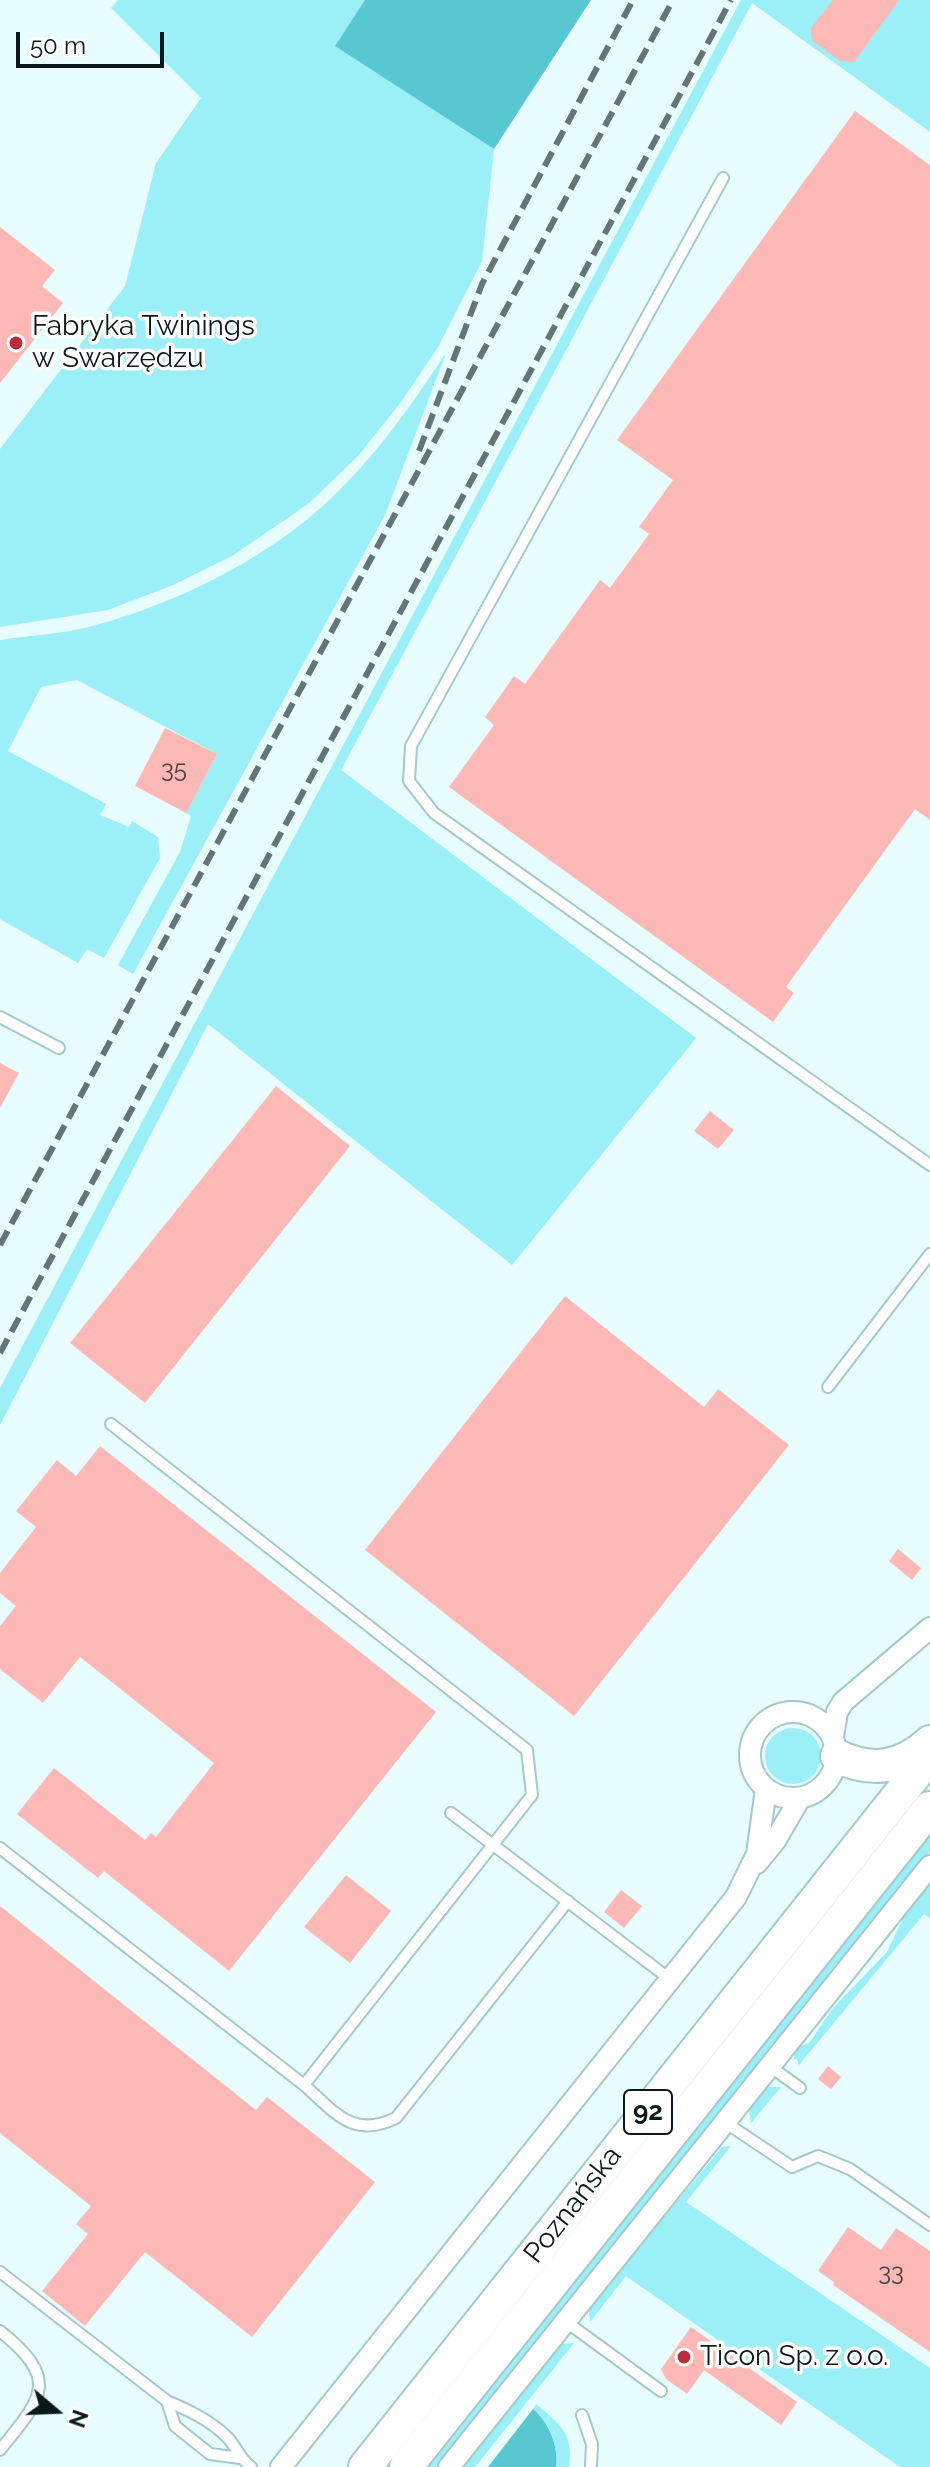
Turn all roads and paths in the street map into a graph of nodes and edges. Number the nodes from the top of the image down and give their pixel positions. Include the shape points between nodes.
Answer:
1 (723, 178) dead end
2 (0, 1017) edge
3 (59, 1048) dead end
4 (930, 1165) edge
5 (930, 1254) edge
6 (828, 1387) dead end
7 (111, 1424) dead end
8 (930, 1628) edge
9 (930, 1742) edge
10 (835, 1746) junction
11 (930, 1756) edge
12 (766, 1789) junction
13 (800, 1798) junction
14 (930, 1808) edge
15 (451, 1813) dead end
16 (492, 1844) junction
17 (0, 1848) edge
18 (930, 1866) edge
19 (752, 1869) junction
20 (568, 1901) junction
21 (671, 1980) junction
22 (771, 2067) junction
23 (304, 2085) junction
24 (800, 2088) dead end
25 (726, 2123) junction
26 (930, 2225) edge
27 (0, 2272) edge
28 (565, 2321) junction
29 (0, 2331) edge
30 (661, 2391) dead end
31 (167, 2401) junction
32 (582, 2415) dead end
33 (0, 2450) edge
34 (240, 2458) junction
35 (251, 2467) edge
36 (281, 2467) edge
37 (365, 2467) edge
38 (406, 2467) edge
39 (449, 2467) edge
40 (591, 2467) edge

1 - 4 lane via 411,746 409,781 434,813
2 - 3 lane
5 - 6 lane
7 - 16 lane via 527,1750 532,1795
8 - 10 street via 843,1702 837,1712
9 - 10 main road via 891,1765 857,1763
10 - 12 street via 824,1724 812,1715 796,1711 767,1720 750,1746 750,1762
10 - 13 street via 834,1770 826,1783
11 - 37 main road, Poznańska / 92
12 - 13 street
12 - 19 street
13 - 19 street
14 - 38 main road, Poznańska / 92
15 - 16 lane
16 - 20 lane
16 - 23 lane
17 - 23 lane
18 - 22 street
19 - 21 street
20 - 21 lane
20 - 23 lane via 396,2118 363,2127 345,2121
21 - 36 street
22 - 24 lane
22 - 25 street
25 - 26 lane via 792,2167 818,2156 850,2169
25 - 28 street
27 - 31 lane
28 - 30 lane
28 - 39 street
29 - 33 lane via 24,2350 39,2376 35,2406
31 - 34 lane via 195,2413 230,2439
31 - 34 lane via 175,2426 210,2454
32 - 40 lane via 592,2444
34 - 35 lane

